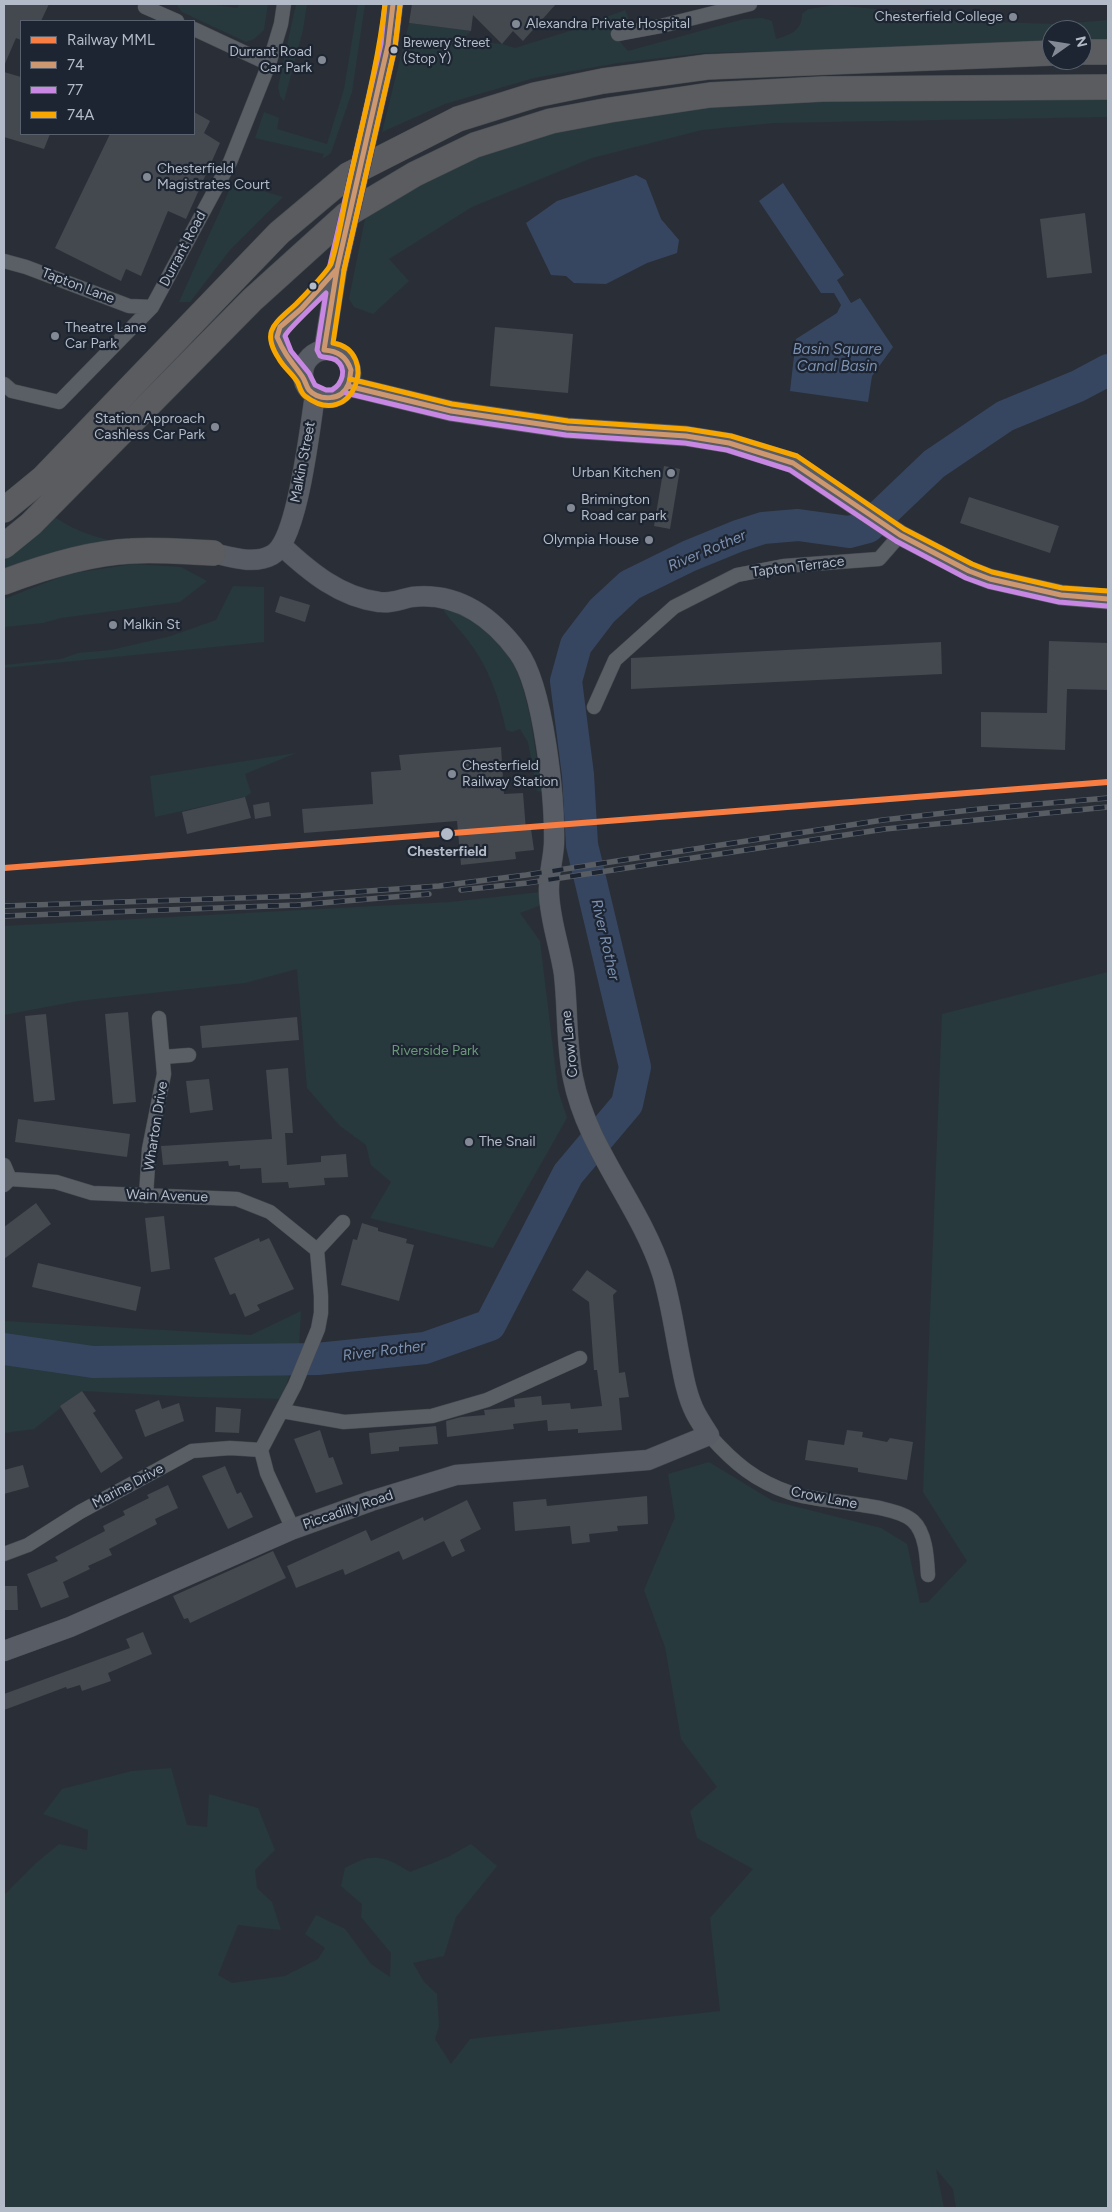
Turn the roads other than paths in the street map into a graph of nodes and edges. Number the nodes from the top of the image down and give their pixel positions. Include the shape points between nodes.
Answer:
1 (147, 4) edge
2 (284, 4) edge
3 (393, 4) edge
4 (750, 4) edge
5 (175, 20) edge
6 (195, 29) edge
7 (618, 34) dead end
8 (1092, 52) edge
9 (1108, 52) edge
10 (1042, 53) edge
11 (269, 64) junction
12 (1108, 87) edge
13 (4, 261) edge
14 (337, 269) junction
15 (152, 307) junction
16 (324, 350) junction
17 (303, 377) junction
18 (4, 384) edge
19 (348, 386) junction
20 (315, 395) junction
21 (4, 510) edge
22 (900, 535) junction
23 (286, 537) junction
24 (4, 546) edge
25 (213, 553) joint
26 (4, 582) edge
27 (1108, 599) edge
28 (594, 707) dead end
29 (159, 1018) dead end
30 (189, 1055) dead end
31 (162, 1057) junction
32 (4, 1165) edge
33 (7, 1182) edge
34 (146, 1196) junction
35 (344, 1222) dead end
36 (317, 1250) junction
37 (580, 1358) dead end
38 (282, 1411) junction
39 (709, 1435) junction
40 (261, 1450) junction
41 (293, 1529) junction
42 (4, 1554) edge
43 (928, 1574) dead end
44 (4, 1651) edge

1 - 5 street via 145,6
2 - 11 street, Durrant Road
3 - 14 street, bridge via 388,45
4 - 7 street
6 - 11 street
8 - 9 highway
10 - 21 highway via 707,67 603,81 535,95 458,119 348,175 279,232 43,478
11 - 15 street, Durrant Road via 230,162
12 - 24 highway via 823,89 710,95 551,121 475,145 415,174 346,215 252,300 31,524
13 - 15 street, Tapton Lane via 26,266 129,306
14 - 16 street
14 - 17 street via 301,309 280,326 277,337 285,355
15 - 18 street, Durrant Road via 59,402 12,391
16 - 17 street via 308,360
16 - 19 street via 334,351 348,362 351,370
17 - 20 street
19 - 20 street via 334,398
19 - 22 street via 460,413 567,428 686,436 729,443 793,463
20 - 23 street, Malkin Street via 308,446
22 - 27 street via 990,579 1061,595
22 - 28 street, Tapton Terrace via 878,558 784,566 737,575 674,607 614,660
23 - 25 street via 274,554 259,559 244,560
23 - 39 street, Crow Lane via 329,586 379,602 436,596 460,602 481,614 501,632 530,672 543,729 552,794 554,847 549,894 564,974 573,1078 585,1116 661,1271 684,1382 694,1410
25 - 26 highway via 154,550 96,555
29 - 31 street, Wharton Drive
30 - 31 street
31 - 34 street, Wharton Drive via 164,1074 149,1149
32 - 33 street
33 - 34 street, Wain Avenue via 56,1182 92,1193
34 - 36 street, Wain Avenue via 237,1199 270,1212
35 - 36 street
36 - 38 street via 322,1296 318,1329
37 - 38 street via 487,1400 432,1416 344,1422
38 - 40 street
39 - 41 street, Piccadilly Road via 648,1460 456,1475
39 - 43 street, Crow Lane via 750,1474 792,1494 908,1516 915,1522 926,1549
40 - 41 street via 267,1473
40 - 42 street, Marine Drive via 192,1451 28,1544
41 - 44 street, Piccadilly Road via 70,1627

